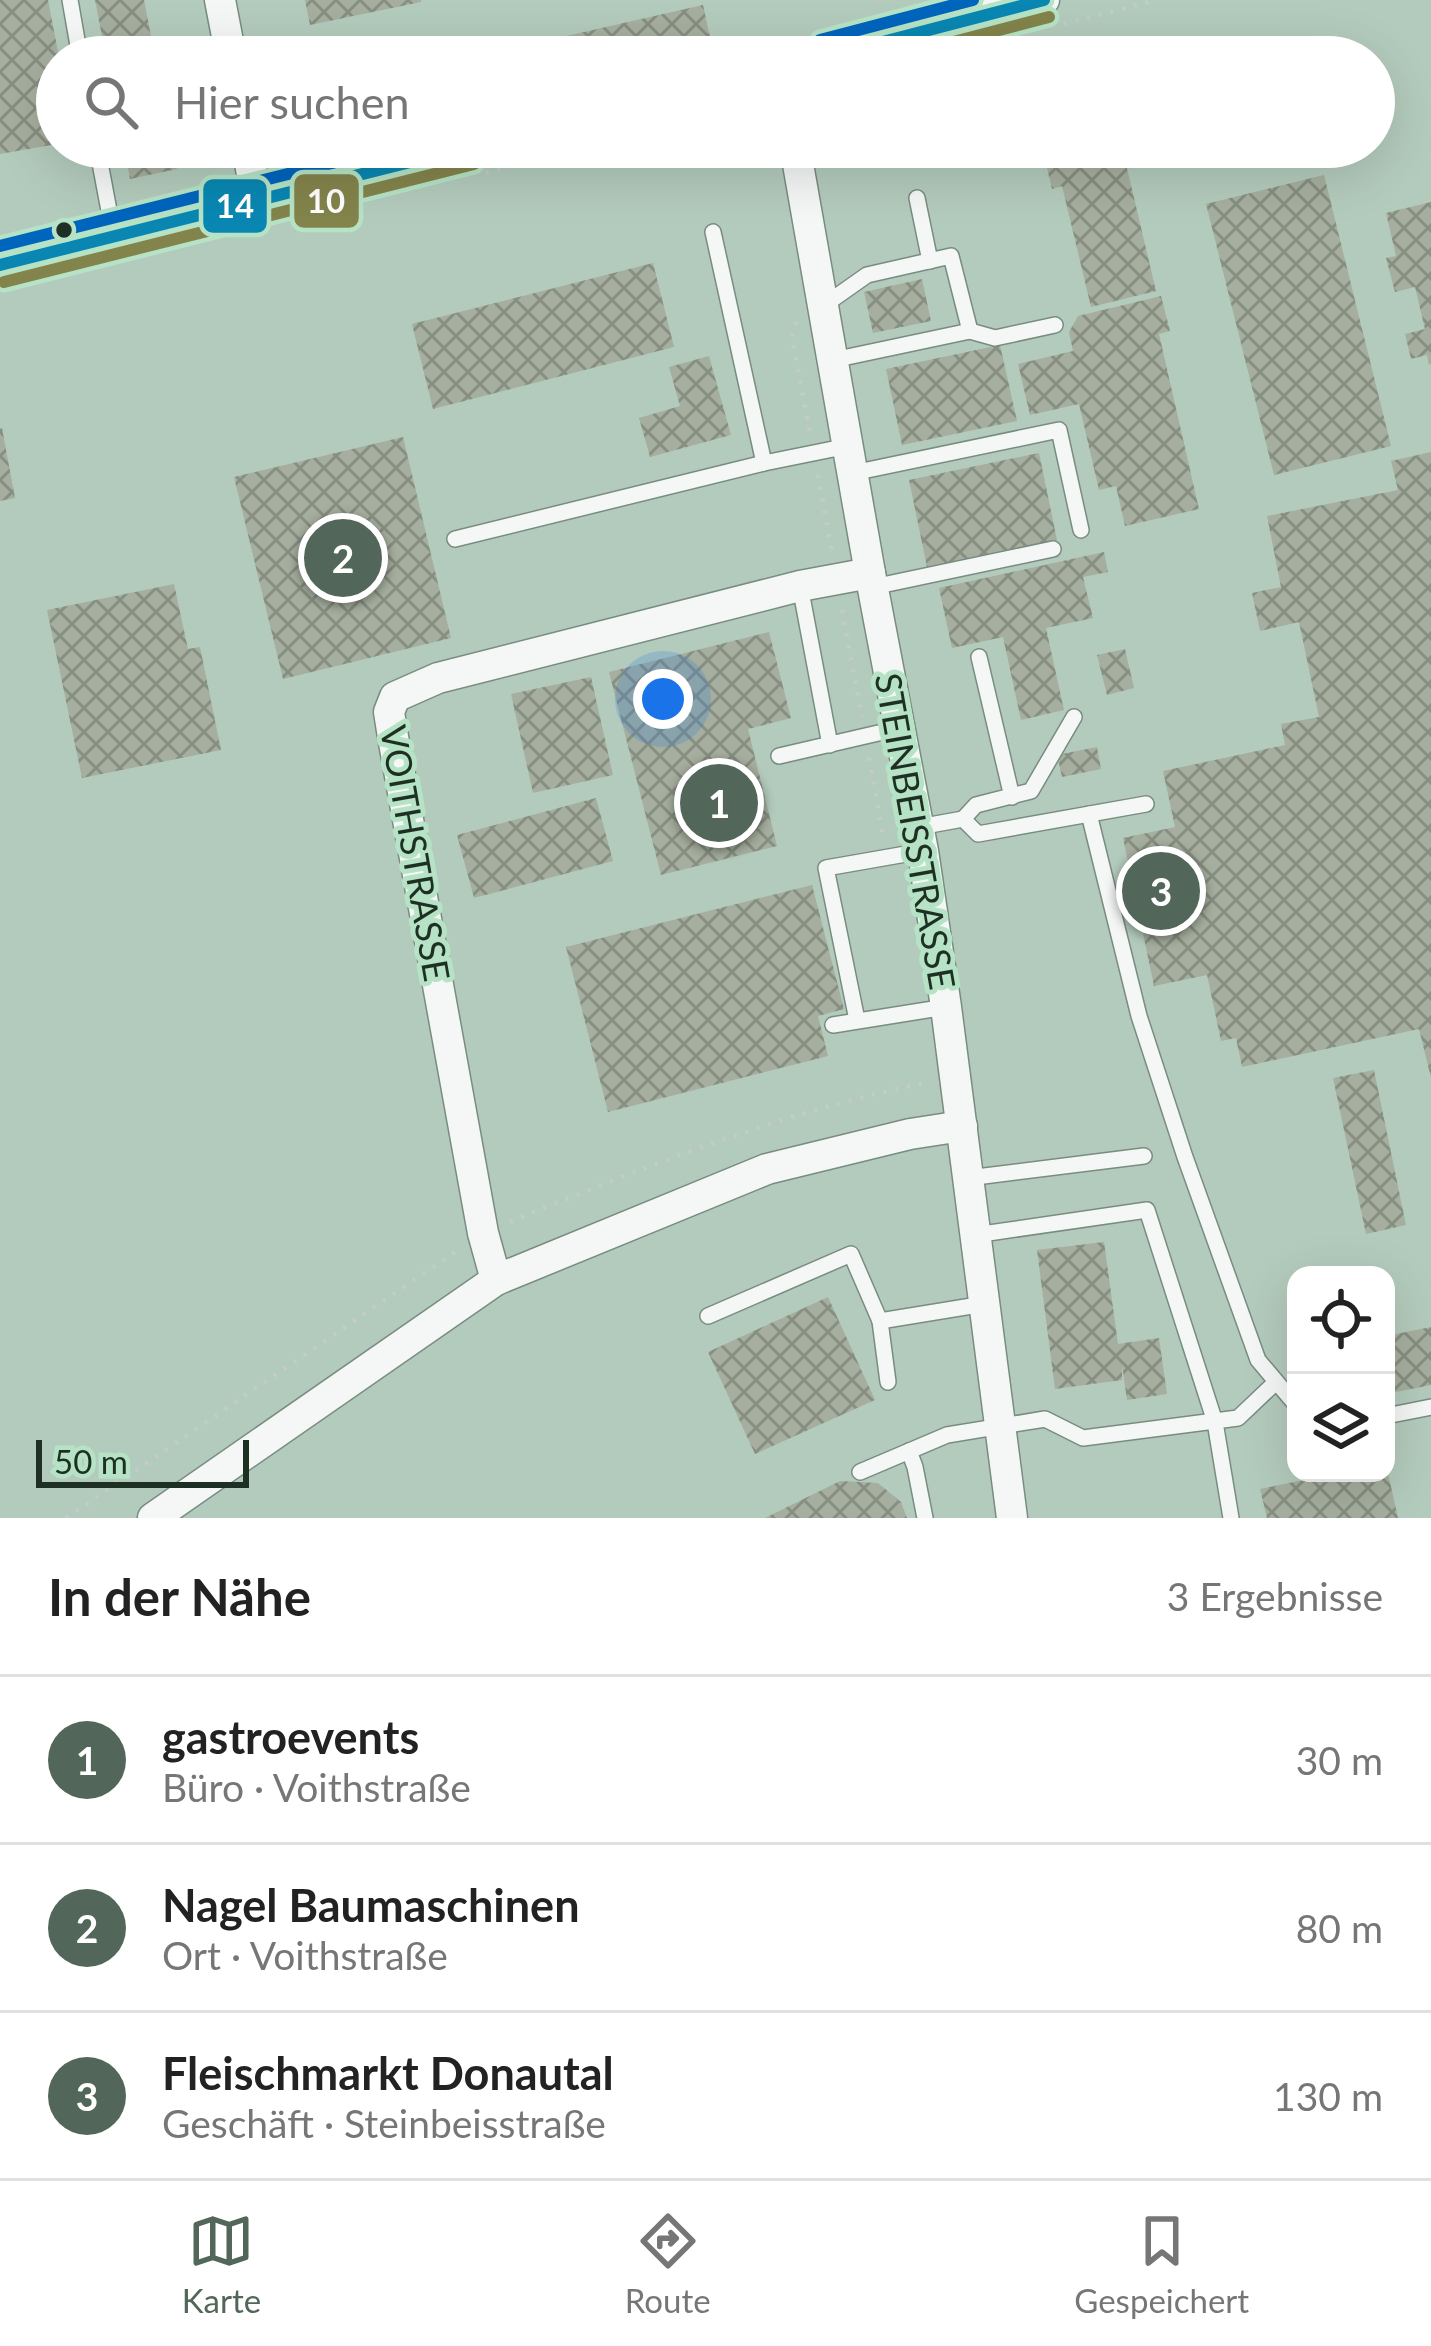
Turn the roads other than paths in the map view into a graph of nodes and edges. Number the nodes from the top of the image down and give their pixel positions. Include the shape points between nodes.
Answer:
1 (70, 0) edge
2 (220, 0) edge
3 (1044, 0) edge
4 (76, 36) edge
5 (227, 36) edge
6 (906, 36) edge
7 (102, 168) edge
8 (251, 168) edge
9 (350, 168) edge
10 (799, 168) edge
11 (916, 198) dead end
12 (257, 201) junction
13 (713, 232) dead end
14 (114, 237) junction
15 (931, 260) junction
16 (0, 265) edge
17 (821, 294) junction
18 (1055, 325) dead end
19 (970, 331) junction
20 (833, 360) junction
21 (850, 460) junction
22 (764, 463) junction
23 (1081, 530) dead end
24 (455, 539) dead end
25 (1053, 549) dead end
26 (871, 580) junction
27 (800, 586) junction
28 (980, 657) dead end
29 (1074, 717) dead end
30 (900, 728) junction
31 (830, 745) junction
32 (779, 756) dead end
33 (1012, 797) junction
34 (1146, 804) dead end
35 (1089, 814) junction
36 (963, 819) junction
37 (921, 839) junction
38 (946, 1007) junction
39 (857, 1020) junction
40 (832, 1025) dead end
41 (962, 1126) junction
42 (1144, 1156) dead end
43 (968, 1178) junction
44 (975, 1235) junction
45 (496, 1280) junction
46 (984, 1304) junction
47 (708, 1316) dead end
48 (880, 1321) junction
49 (888, 1382) dead end
50 (1276, 1382) junction
51 (1287, 1395) edge
52 (1431, 1407) edge
53 (1395, 1414) edge
54 (1215, 1422) junction
55 (998, 1426) junction
56 (909, 1451) junction
57 (860, 1472) dead end
58 (153, 1518) edge
59 (925, 1518) edge
60 (1012, 1518) edge
61 (1231, 1518) edge

1 - 4 lane
2 - 5 street
3 - 6 street
7 - 14 lane
8 - 12 street
9 - 12 street
10 - 17 street, STEINBEISSTRASSE
11 - 15 lane
12 - 14 street
13 - 22 lane
14 - 16 street
15 - 17 lane
15 - 19 lane via 951,256
17 - 20 street, STEINBEISSTRASSE
18 - 19 lane via 994,338
19 - 20 lane
20 - 21 street, STEINBEISSTRASSE
21 - 22 lane
21 - 23 lane via 1059,430
21 - 26 street, STEINBEISSTRASSE
22 - 24 lane
25 - 26 lane
26 - 27 street, VOITHSTRASSE
26 - 30 street, STEINBEISSTRASSE
27 - 31 lane
27 - 45 street, VOITHSTRASSE via 438,678 395,697 391,724
28 - 33 lane
29 - 33 lane via 1030,791
30 - 31 lane
30 - 37 street, STEINBEISSTRASSE
31 - 32 lane
33 - 36 lane via 976,805
34 - 35 lane
35 - 36 lane via 977,834
35 - 50 lane via 1172,1117 1258,1360
36 - 37 lane
37 - 38 street, STEINBEISSTRASSE
37 - 39 lane via 826,868
38 - 39 lane
38 - 41 street, STEINBEISSTRASSE
39 - 40 lane
41 - 43 street, STEINBEISSTRASSE
41 - 45 street via 767,1169
42 - 43 lane
43 - 44 street, STEINBEISSTRASSE
44 - 46 street, STEINBEISSTRASSE
44 - 54 lane via 1148,1210
45 - 58 street
46 - 48 lane
46 - 55 street, STEINBEISSTRASSE
47 - 48 lane via 851,1254
48 - 49 lane
50 - 51 lane
50 - 54 lane via 1238,1418
52 - 53 lane
54 - 55 lane via 1083,1438 1045,1419
54 - 61 lane
55 - 56 lane
55 - 60 street, STEINBEISSTRASSE
56 - 57 lane
56 - 59 lane

